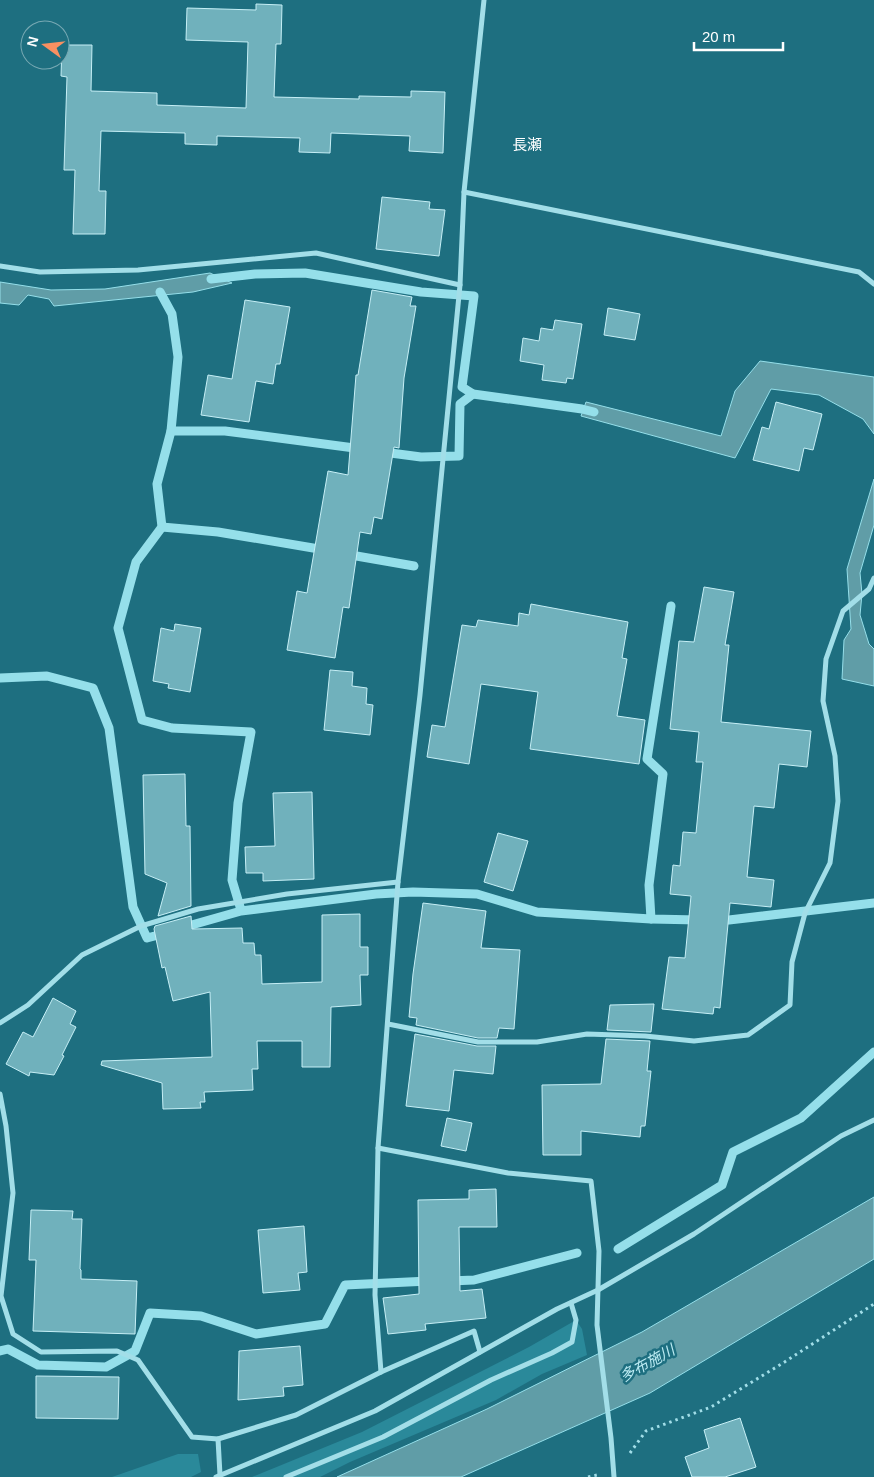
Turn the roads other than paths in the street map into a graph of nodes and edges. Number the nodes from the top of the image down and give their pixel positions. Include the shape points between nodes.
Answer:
1 (484, 0) edge
2 (464, 192) junction
3 (0, 266) edge
4 (874, 284) edge
5 (460, 285) junction
6 (874, 578) edge
7 (398, 882) junction
8 (0, 1023) edge
9 (388, 1024) junction
10 (0, 1094) edge
11 (874, 1120) edge
12 (378, 1148) junction
13 (598, 1290) junction
14 (571, 1303) junction
15 (480, 1352) junction
16 (381, 1372) junction
17 (218, 1439) junction
18 (614, 1474) edge
19 (218, 1476) edge
20 (286, 1477) edge

1 - 2 street
2 - 4 street via 859,272
2 - 5 street
3 - 5 street via 40,272 138,270 316,253
5 - 7 street via 420,695
6 - 9 street via 869,588 842,611 826,659 824,701 835,756 838,801 830,863 805,913 792,962 790,1005 748,1035 694,1041 587,1034 537,1042 478,1042
7 - 8 street via 287,894 198,909 152,923 82,956 28,1005
7 - 9 street
9 - 12 street
10 - 17 street via 13,1192 1,1296 13,1334 42,1352 117,1350 138,1360 192,1437
11 - 13 street via 841,1136 694,1234
12 - 13 street via 508,1173 591,1181 599,1251
12 - 16 street via 375,1295
13 - 14 street
13 - 18 street via 596,1325
14 - 15 street
14 - 20 street via 576,1320 572,1342 383,1437
15 - 16 street via 474,1331
15 - 19 street via 374,1411
16 - 17 street via 296,1415
17 - 19 street

